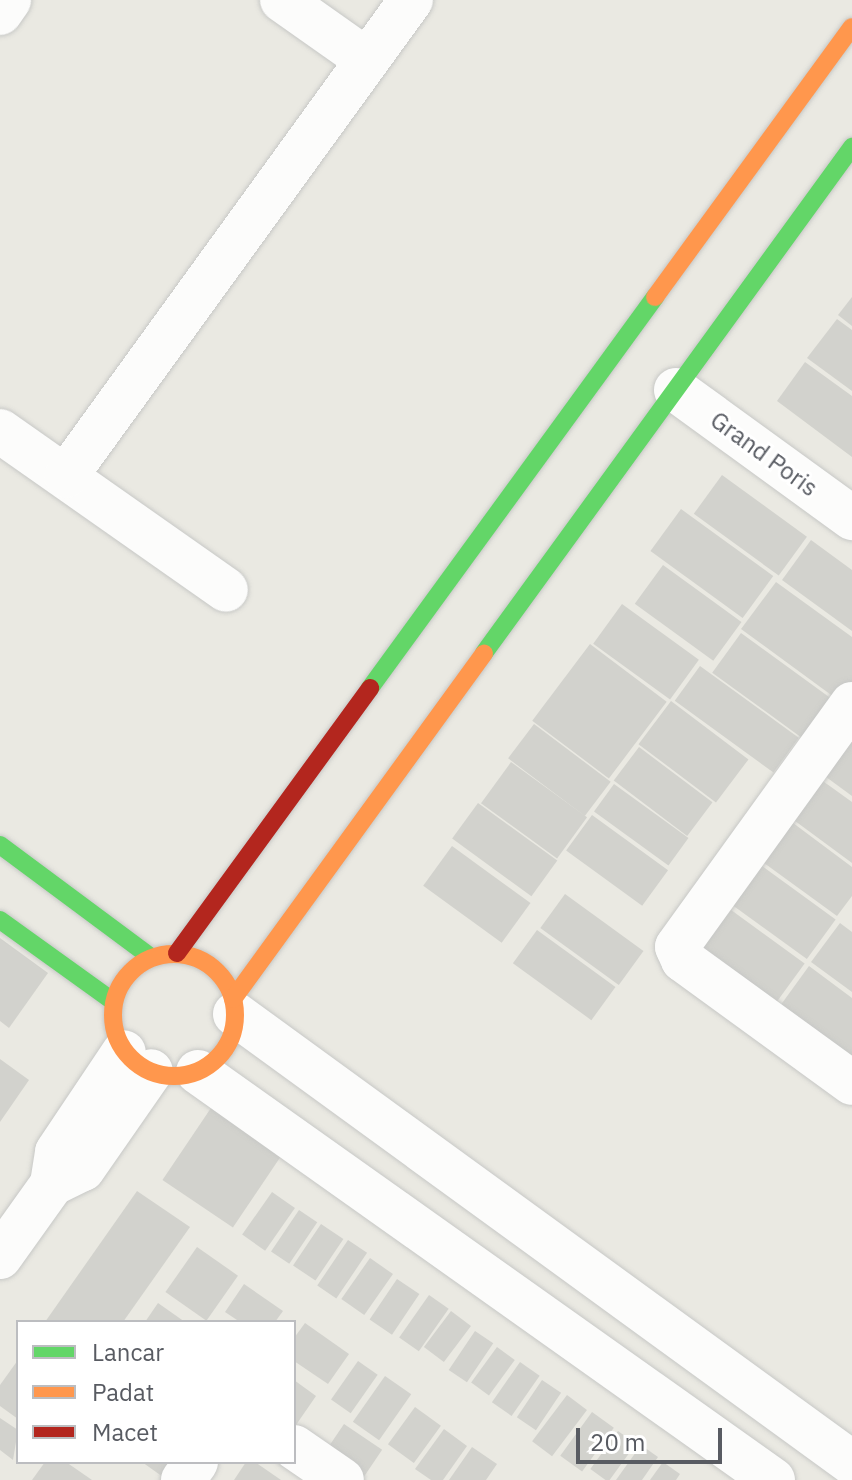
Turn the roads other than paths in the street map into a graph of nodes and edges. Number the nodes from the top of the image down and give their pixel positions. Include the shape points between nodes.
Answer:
1 (9, 0) edge
2 (282, 0) edge
3 (411, 0) edge
4 (0, 13) edge
5 (852, 27) edge
6 (367, 60) junction
7 (852, 147) edge
8 (676, 390) junction
9 (0, 431) edge
10 (66, 476) junction
11 (852, 518) edge
12 (226, 590) dead end
13 (852, 704) edge
14 (0, 845) edge
15 (0, 920) edge
16 (177, 953) junction
17 (152, 958) junction
18 (114, 1002) junction
19 (234, 1006) junction
20 (138, 1062) junction
21 (198, 1072) junction
22 (852, 1083) edge
23 (0, 1257) edge
24 (296, 1448) edge
25 (852, 1463) edge
26 (342, 1480) edge
27 (773, 1480) edge

1 - 4 street
2 - 6 street
3 - 6 street
5 - 16 street
6 - 10 street
7 - 8 street
8 - 11 street, Grand Poris
8 - 19 street
9 - 10 street
10 - 12 street
13 - 22 street via 677,947 683,960
14 - 17 street
15 - 18 street
16 - 17 street
16 - 19 street via 212,966
17 - 18 street via 134,968
18 - 20 street
19 - 21 street via 217,1058
19 - 25 street
20 - 21 street
20 - 23 street via 83,1169 52,1184
21 - 27 street
24 - 26 street

